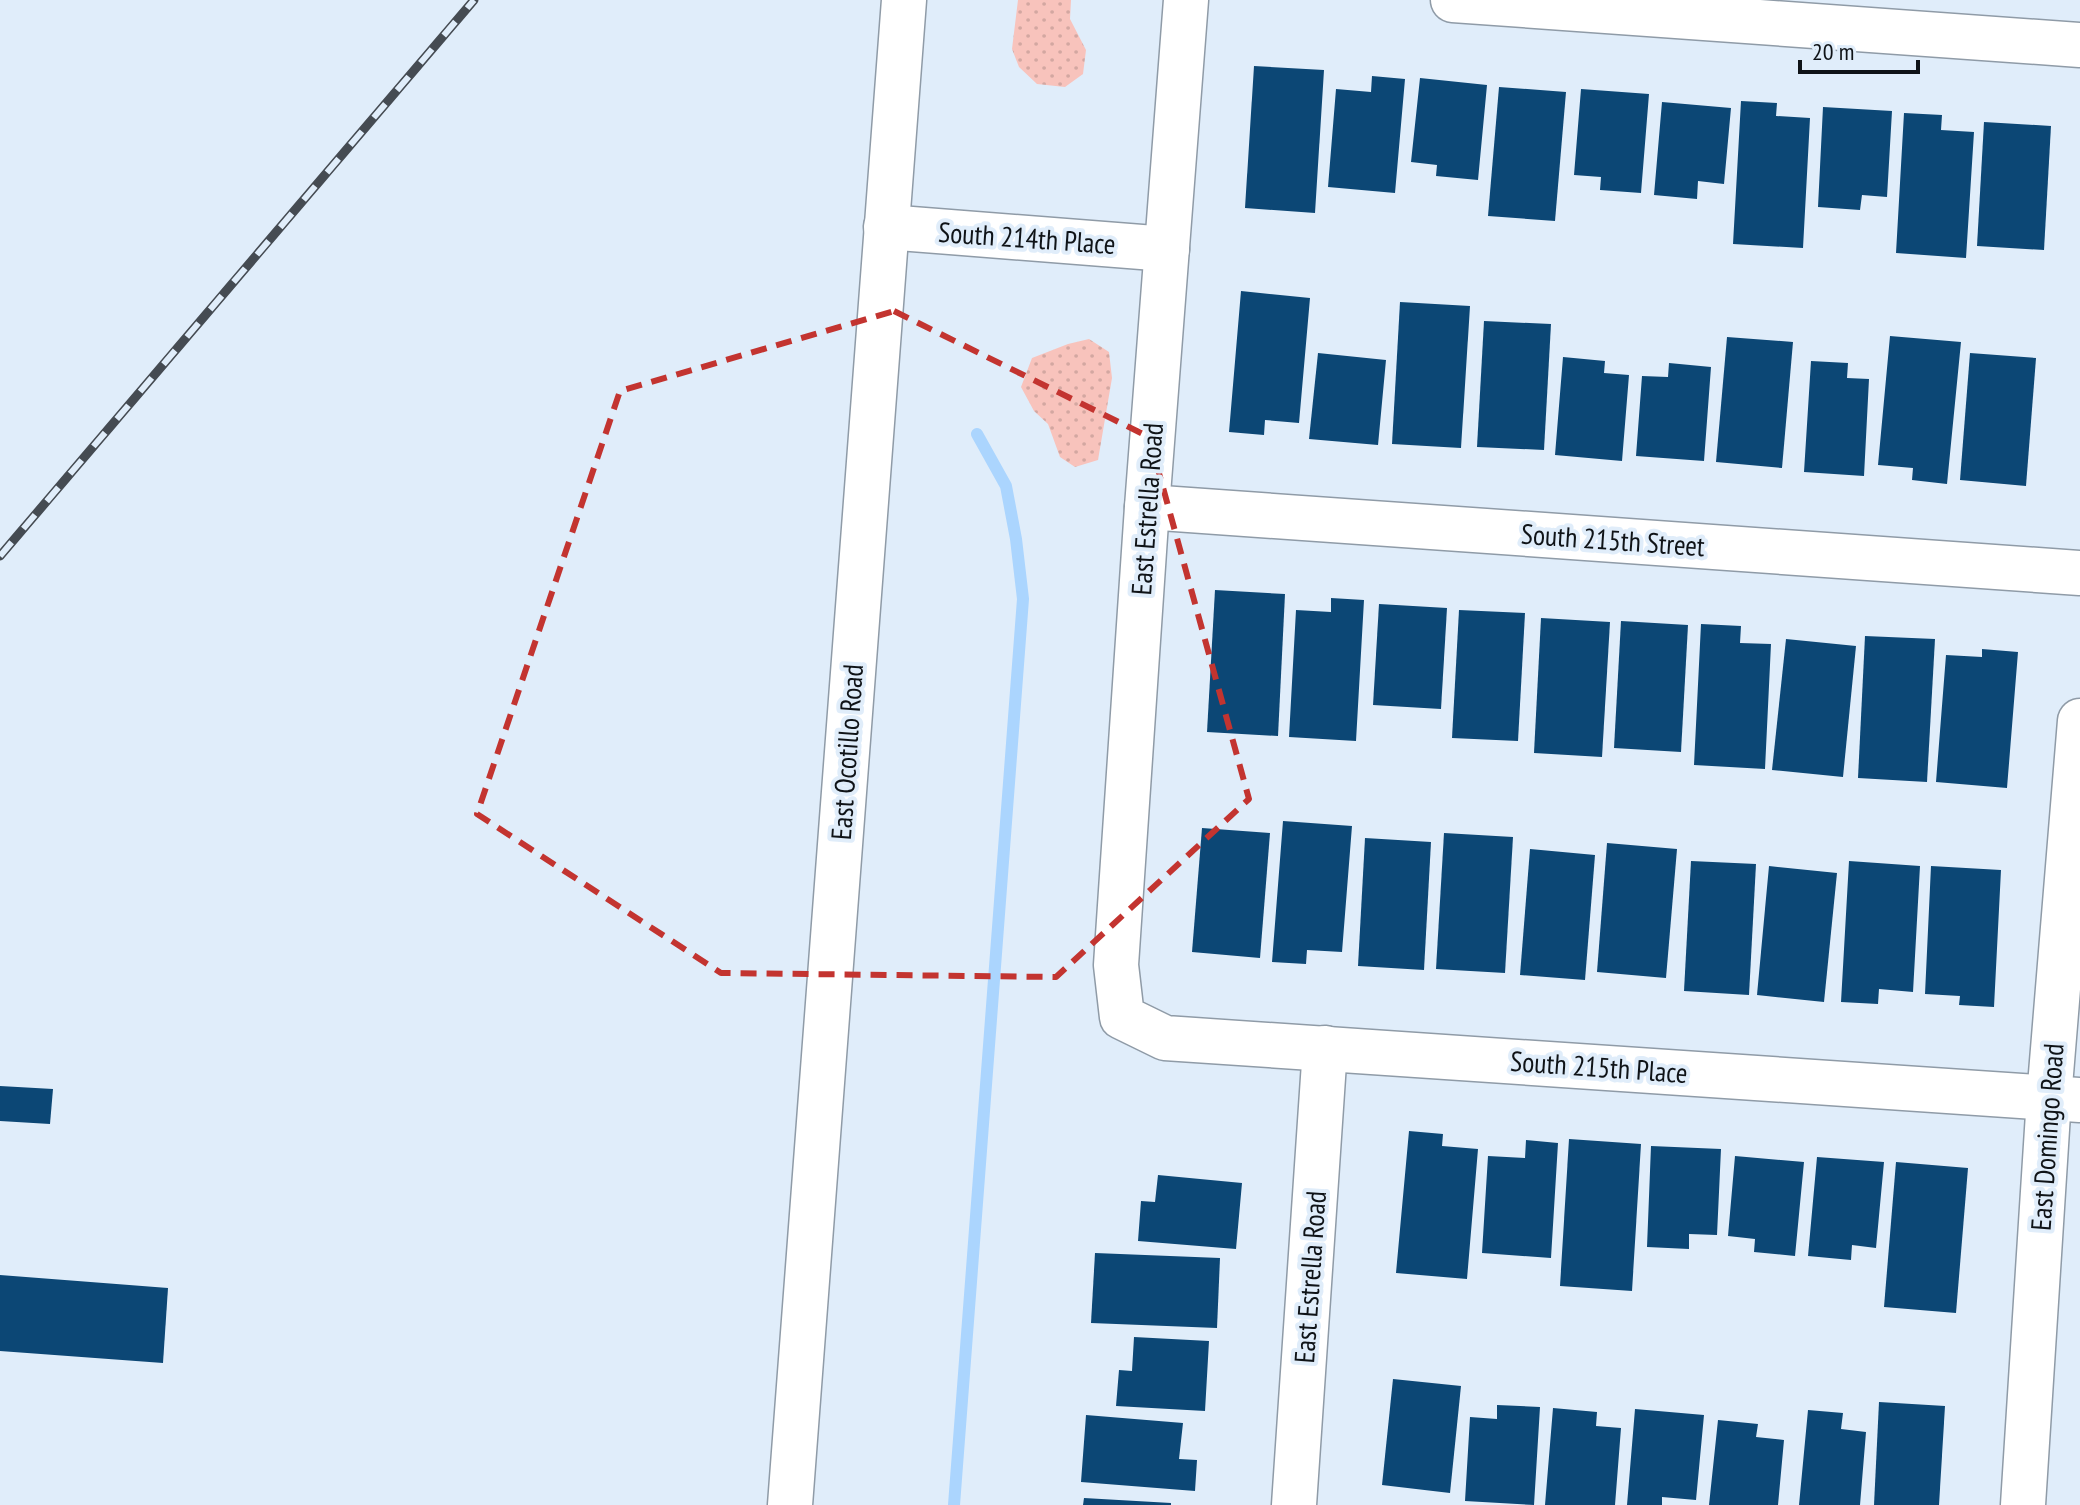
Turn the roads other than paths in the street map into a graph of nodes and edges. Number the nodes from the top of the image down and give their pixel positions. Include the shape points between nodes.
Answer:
1 (904, 0) edge
2 (1186, 0) edge
3 (1453, 0) edge
4 (2080, 45) edge
5 (886, 227) junction
6 (1167, 249) junction
7 (1147, 507) junction
8 (2080, 573) edge
9 (2080, 721) edge
10 (1122, 1017) joint
11 (1325, 1048) junction
12 (2065, 1099) edge
13 (790, 1505) edge
14 (1294, 1505) edge
15 (2023, 1505) edge

1 - 5 street, East Ocotillo Road
2 - 6 street, East Estrella Road
3 - 4 street
5 - 6 street, South 214th Place
5 - 13 street, East Ocotillo Road
6 - 7 street, East Estrella Road
7 - 8 street, South 215th Street
7 - 10 street, East Estrella Road via 1116,965
9 - 12 street, East Domingo Road
10 - 11 street, South 215th Place via 1165,1038
11 - 12 street, South 215th Place
11 - 14 street, East Estrella Road
12 - 15 street, East Domingo Road

